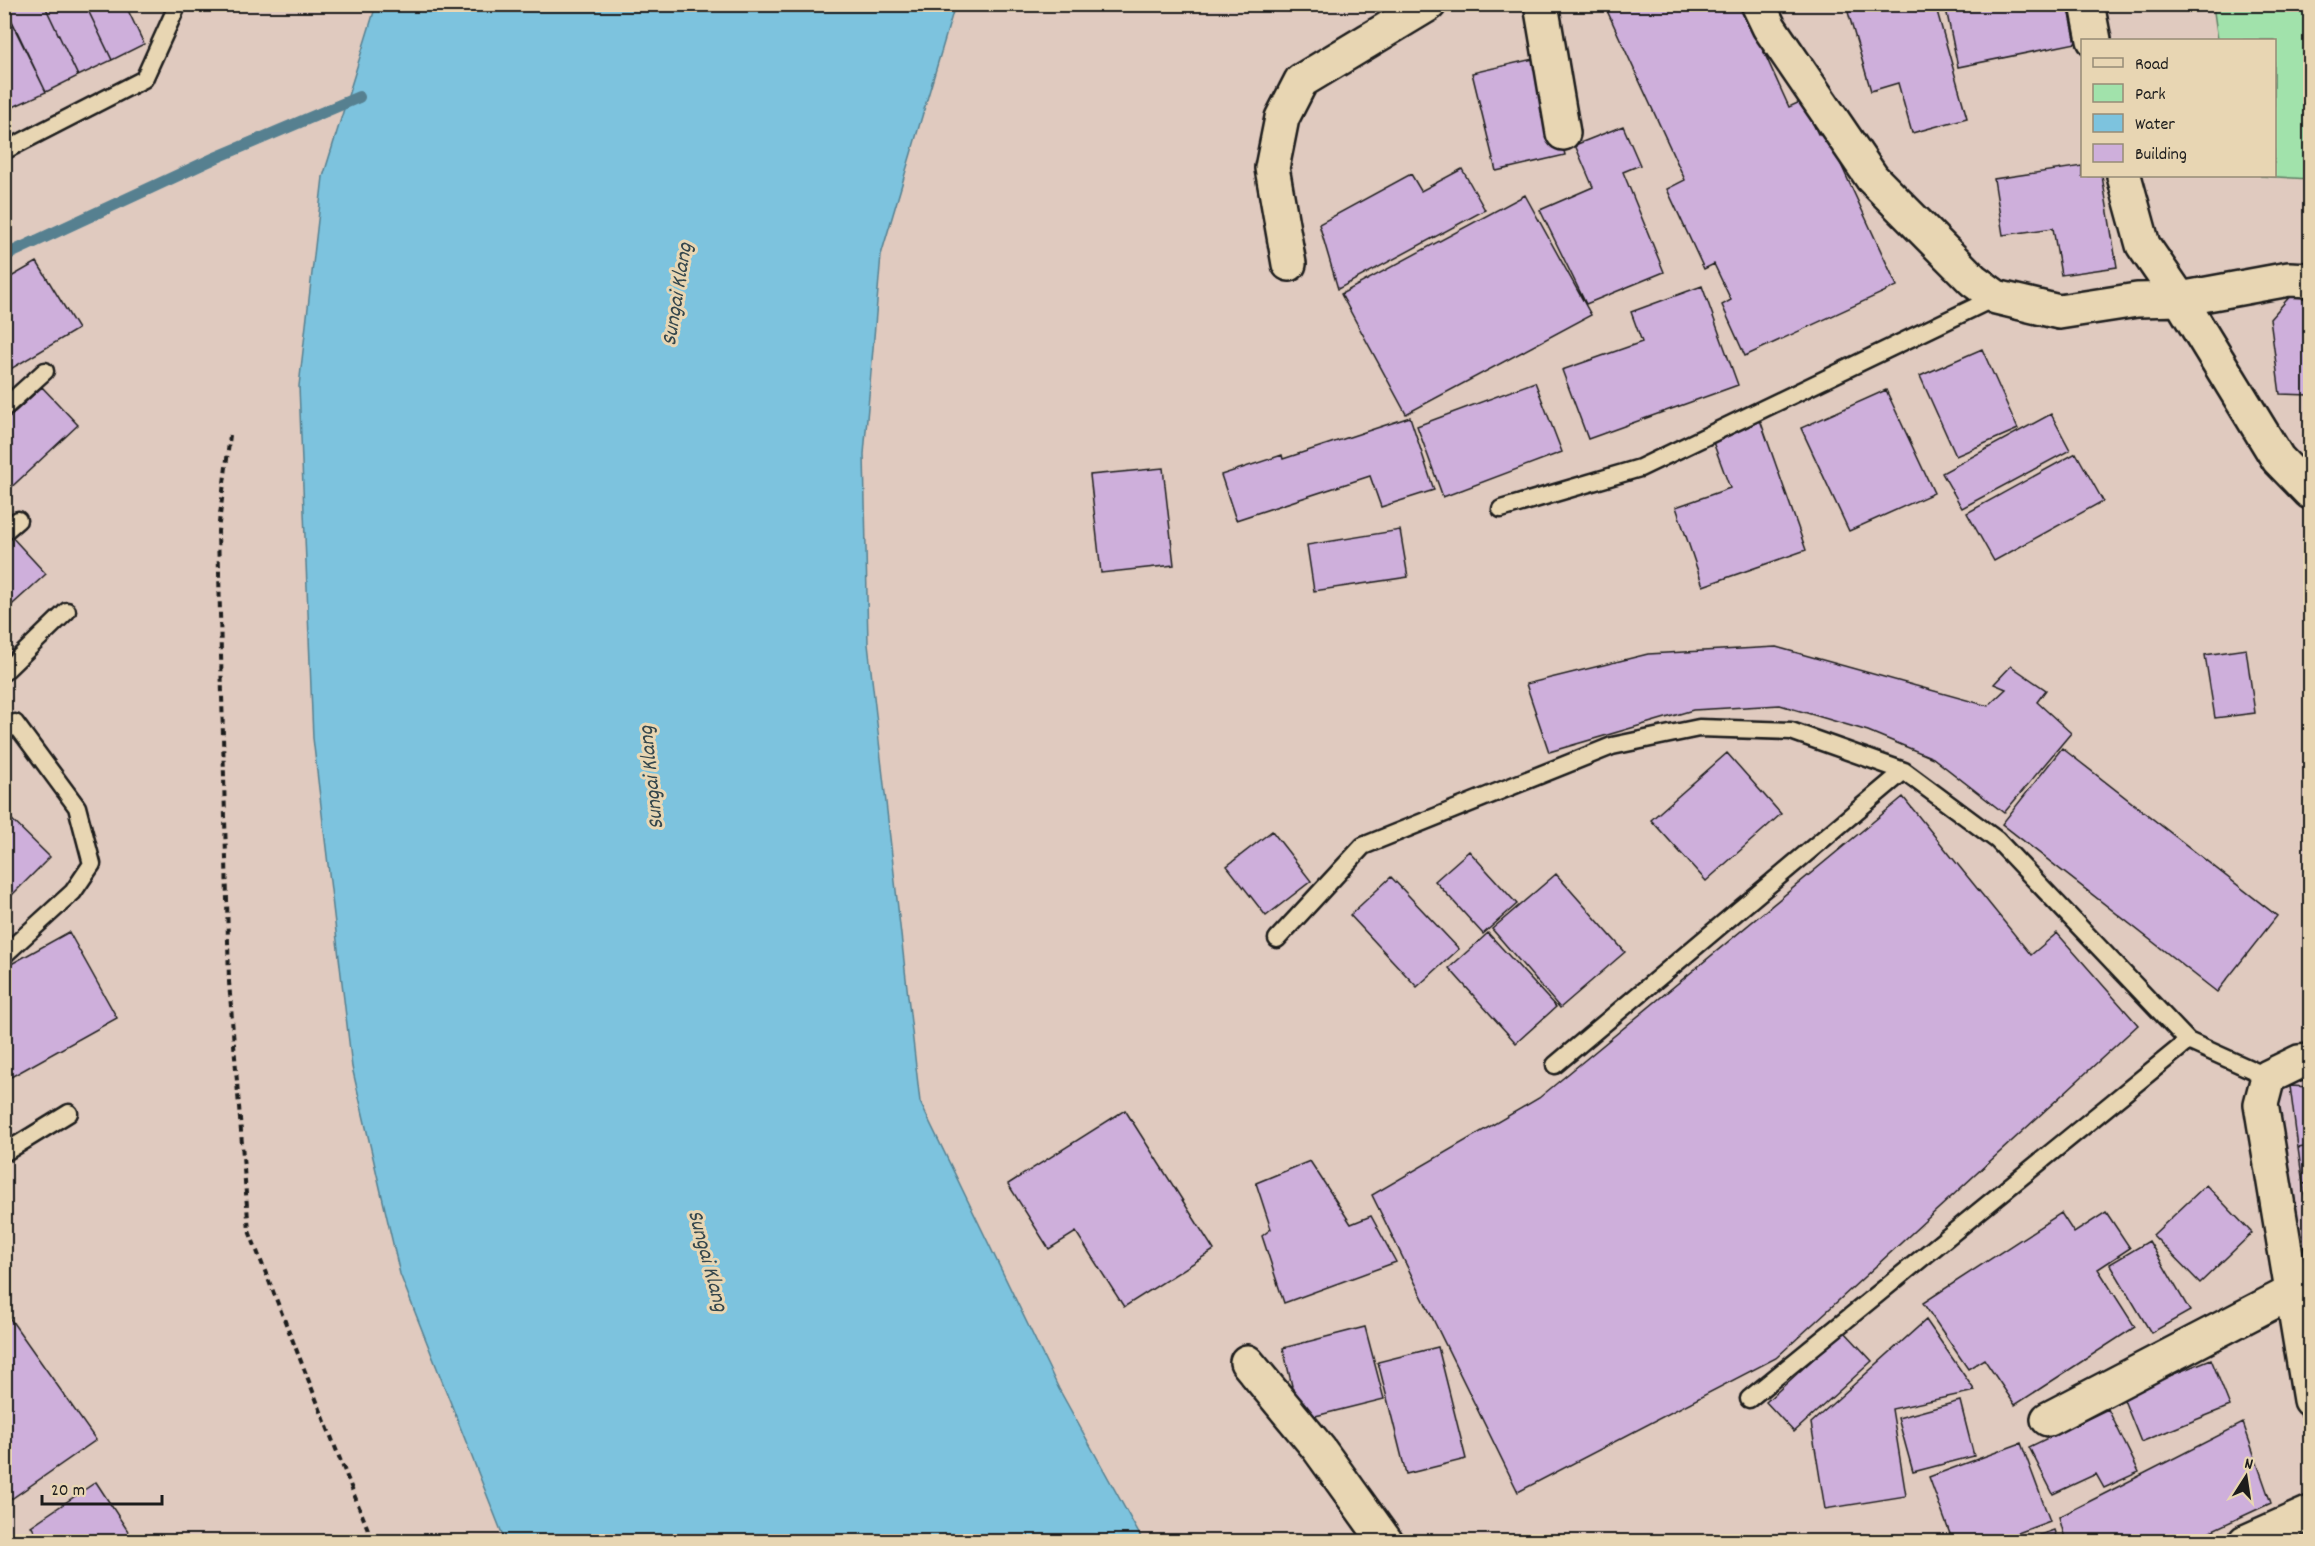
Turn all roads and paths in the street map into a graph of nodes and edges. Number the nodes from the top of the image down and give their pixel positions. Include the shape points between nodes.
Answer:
1 (178, 4) edge
2 (1429, 4) edge
3 (1540, 4) edge
4 (1758, 4) edge
5 (2087, 4) edge
6 (2094, 39) edge
7 (1563, 134) dead end
8 (4, 151) edge
9 (2124, 177) edge
10 (1289, 264) dead end
11 (2310, 280) edge
12 (1996, 297) junction
13 (2180, 298) junction
14 (45, 371) dead end
15 (4, 408) edge
16 (230, 435) dead end
17 (2310, 492) edge
18 (1501, 509) dead end
19 (18, 520) dead end
20 (4, 532) edge
21 (67, 611) dead end
22 (4, 672) edge
23 (4, 733) edge
24 (1904, 771) junction
25 (1277, 939) dead end
26 (4, 955) edge
27 (2188, 1041) junction
28 (2310, 1061) edge
29 (1555, 1065) dead end
30 (2268, 1077) junction
31 (69, 1113) dead end
32 (4, 1153) edge
33 (2292, 1292) junction
34 (1247, 1362) dead end
35 (1749, 1399) dead end
36 (2310, 1400) edge
37 (2048, 1419) dead end
38 (2310, 1513) edge
39 (372, 1542) edge
40 (1386, 1542) edge
41 (2245, 1542) edge

1 - 8 lane via 144,79
2 - 10 street via 1301,81 1282,118 1272,168
3 - 7 street
4 - 12 street via 1769,27 1872,178
5 - 6 street
9 - 13 street via 2143,245
11 - 13 street via 2289,279
12 - 13 street via 2059,312
12 - 18 lane via 1640,468
13 - 17 street via 2278,459
14 - 15 lane
16 - 39 path via 218,531 229,982 249,1231
19 - 20 lane
21 - 22 lane
23 - 26 lane via 15,723 77,807 92,864 73,892
24 - 25 lane via 1791,731 1700,728 1612,746 1363,846
24 - 27 lane via 1997,840
24 - 29 lane
27 - 30 lane
27 - 35 lane
28 - 30 street
30 - 33 street via 2261,1104
31 - 32 lane
33 - 36 street
33 - 37 street
34 - 40 street via 1318,1449
38 - 41 street

